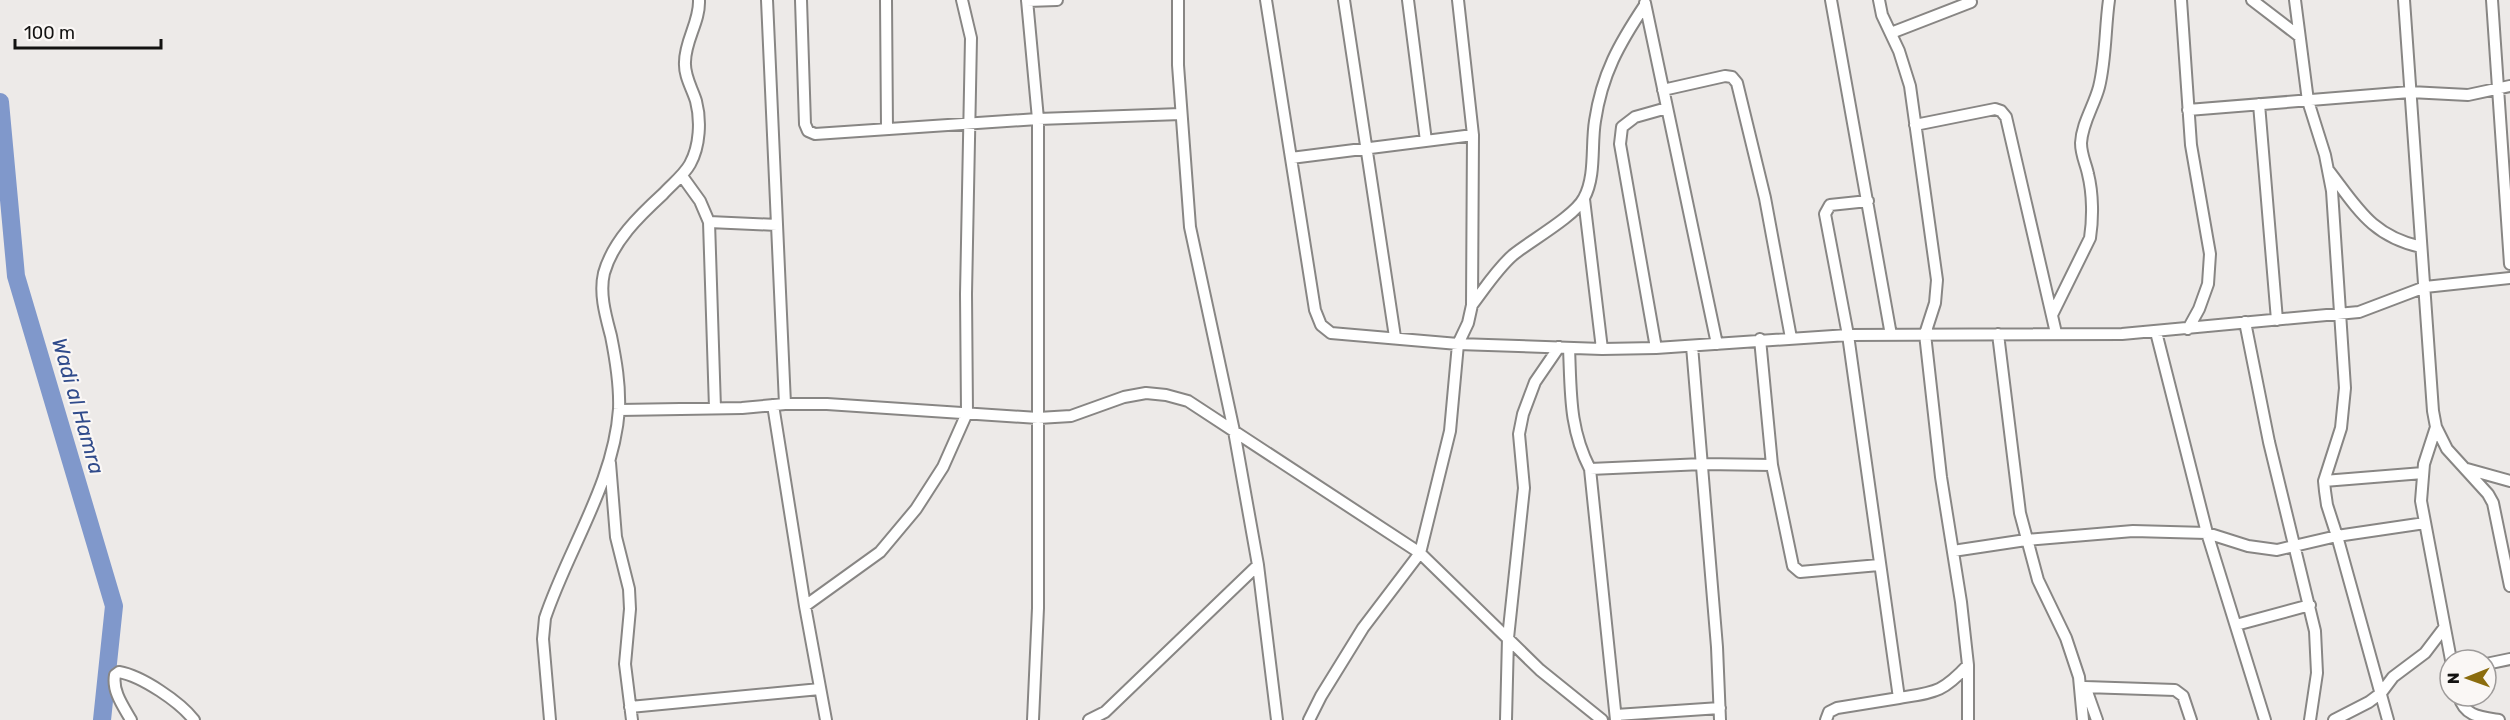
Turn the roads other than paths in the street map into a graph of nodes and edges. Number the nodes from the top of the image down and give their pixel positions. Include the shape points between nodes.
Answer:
1 (699, 0) edge
2 (767, 0) edge
3 (801, 0) edge
4 (886, 0) edge
5 (962, 0) edge
6 (1057, 0) edge
7 (1178, 0) edge
8 (1266, 0) edge
9 (1344, 0) edge
10 (1408, 0) edge
11 (1458, 0) edge
12 (1831, 0) edge
13 (1879, 0) edge
14 (2109, 0) edge
15 (2181, 0) edge
16 (2252, 0) edge
17 (2295, 0) edge
18 (2404, 0) edge
19 (2492, 0) edge
20 (1027, 1) edge
21 (1972, 1) edge
22 (1645, 2) edge
23 (1891, 33) junction
24 (2299, 36) junction
25 (2505, 87) edge
26 (1663, 90) junction
27 (2410, 92) junction
28 (2308, 100) junction
29 (2259, 104) junction
30 (1667, 108) junction
31 (2188, 110) junction
32 (1181, 114) junction
33 (1038, 119) junction
34 (970, 123) junction
35 (1914, 125) junction
36 (887, 129) junction
37 (1473, 135) junction
38 (1426, 141) junction
39 (1367, 148) junction
40 (1291, 158) junction
41 (2329, 171) junction
42 (682, 176) junction
43 (1584, 199) junction
44 (1868, 201) junction
45 (709, 222) junction
46 (777, 225) junction
47 (2421, 247) junction
48 (2510, 264) edge
49 (2510, 278) edge
50 (2425, 287) junction
51 (1472, 305) junction
52 (2052, 315) junction
53 (2340, 315) junction
54 (2277, 320) junction
55 (2245, 322) junction
56 (2188, 329) junction
57 (2156, 332) junction
58 (2056, 333) junction
59 (1891, 334) junction
60 (1925, 334) junction
61 (1998, 334) junction
62 (1848, 335) junction
63 (1395, 337) junction
64 (1791, 338) junction
65 (1760, 339) junction
66 (1458, 344) junction
67 (1717, 344) junction
68 (1692, 346) junction
69 (1564, 348) junction
70 (1656, 348) junction
71 (1602, 349) junction
72 (785, 404) junction
73 (773, 405) junction
74 (715, 408) junction
75 (618, 410) junction
76 (967, 413) junction
77 (1038, 418) junction
78 (2436, 428) junction
79 (1234, 431) junction
80 (609, 457) junction
81 (1702, 464) junction
82 (1772, 465) junction
83 (1590, 469) junction
84 (2466, 469) junction
85 (2423, 473) junction
86 (2324, 481) junction
87 (2510, 481) edge
88 (2425, 524) junction
89 (2207, 533) junction
90 (2337, 536) junction
91 (2026, 540) junction
92 (2295, 546) junction
93 (1953, 551) junction
94 (1420, 553) junction
95 (1879, 565) junction
96 (1258, 566) junction
97 (2510, 586) edge
98 (2310, 605) junction
99 (805, 606) junction
100 (2236, 625) junction
101 (2444, 628) junction
102 (1508, 638) junction
103 (2448, 648) edge
104 (1968, 665) junction
105 (2082, 682) junction
106 (820, 689) junction
107 (2381, 693) junction
108 (1899, 698) junction
109 (630, 707) junction
110 (2464, 708) edge
111 (1720, 714) edge
112 (1616, 718) edge
113 (131, 720) edge
114 (194, 720) edge
115 (550, 720) edge
116 (632, 720) edge
117 (826, 720) edge
118 (1033, 720) edge
119 (1089, 720) edge
120 (1277, 720) edge
121 (1309, 720) edge
122 (1506, 720) edge
123 (1602, 720) edge
124 (1826, 720) edge
125 (1968, 720) edge
126 (2083, 720) edge
127 (2097, 720) edge
128 (2192, 720) edge
129 (2265, 720) edge
130 (2310, 720) edge
131 (2334, 720) edge
132 (2388, 720) edge
133 (2499, 720) edge

1 - 42 street via 685,62 699,116 698,132 690,164
2 - 46 street
3 - 36 street via 808,131 815,134
4 - 36 street
5 - 34 street via 971,38
6 - 20 street
7 - 32 street
8 - 40 street
9 - 39 street
10 - 38 street
11 - 37 street
12 - 44 street
13 - 23 street
14 - 52 street via 2103,69 2081,145 2088,174 2090,238
15 - 31 street
16 - 24 street
17 - 24 street
18 - 27 street
19 - 25 street
20 - 33 street
21 - 23 street
22 - 26 street
22 - 43 street via 1604,78
23 - 35 street via 1910,86
24 - 28 street
25 - 27 street via 2468,95
25 - 48 street
26 - 30 street
26 - 64 street via 1725,76 1737,83 1765,198
27 - 28 street
27 - 47 street
28 - 29 street
28 - 41 street
29 - 31 street
29 - 54 street
30 - 67 street
30 - 70 street via 1635,117 1622,127 1620,144
31 - 56 street via 2210,254 2208,284
32 - 33 street
32 - 79 street via 1190,227
33 - 34 street
33 - 77 street
34 - 36 street
34 - 76 street
35 - 52 street via 1995,109 2006,117
35 - 60 street via 1937,280 1935,303
37 - 38 street
37 - 51 street
38 - 39 street
39 - 40 street
39 - 63 street
40 - 63 street via 1321,325 1331,333
41 - 47 street via 2361,213 2379,229 2400,242
41 - 53 street
42 - 45 street
42 - 75 street via 623,236 604,276 603,294 619,386
43 - 51 street via 1511,256
43 - 71 street
44 - 59 street
44 - 62 street via 1830,205 1825,214
45 - 46 street
45 - 74 street
46 - 72 street
47 - 50 street
49 - 50 street
50 - 53 street via 2359,312
50 - 78 street via 2428,370
51 - 66 street
52 - 58 street
53 - 54 street
53 - 86 street via 2344,408
54 - 55 street
55 - 56 street
55 - 92 street
56 - 57 street
57 - 58 street
57 - 89 street
58 - 61 street
59 - 60 street
59 - 62 street
60 - 61 street
60 - 93 street
61 - 91 street
62 - 64 street
62 - 95 street
63 - 66 street
64 - 65 street
65 - 67 street
65 - 82 street
66 - 69 street
66 - 94 street via 1450,431
67 - 68 street
68 - 70 street
68 - 81 street
69 - 71 street
69 - 83 street via 1572,420 1579,448
69 - 102 street via 1535,382 1519,434 1524,488
70 - 71 street
72 - 73 street
72 - 76 street
73 - 74 street
73 - 99 street
74 - 75 street
75 - 80 street
76 - 77 street
76 - 99 street via 943,467 916,509 880,552
77 - 79 street via 1071,416 1146,393 1188,401
77 - 118 street via 1038,608
78 - 84 street via 2447,449
78 - 85 street
79 - 94 street
79 - 96 street
80 - 109 street via 616,537 629,589 625,664
80 - 115 street via 545,618 543,639
81 - 82 street
81 - 83 street
81 - 111 street
82 - 95 street via 1796,571
83 - 112 street
84 - 87 street
84 - 97 street via 2488,494 2496,513
85 - 86 street
85 - 88 street via 2421,501
86 - 90 street
88 - 90 street
88 - 101 street
89 - 91 street via 2133,531
89 - 92 street via 2264,549
89 - 100 street
90 - 92 street
90 - 107 street
91 - 93 street
91 - 105 street via 2038,580
92 - 98 street
93 - 104 street
94 - 102 street
94 - 121 street via 1363,628
95 - 108 street
96 - 119 street via 1105,712
96 - 120 street
98 - 100 street
98 - 130 street via 2317,673
99 - 106 street
100 - 129 street
101 - 103 street
101 - 107 street via 2425,653 2398,672
102 - 122 street
102 - 123 street via 1540,670
104 - 108 street via 1937,692
104 - 125 street
105 - 126 street
105 - 127 street
105 - 128 street via 2175,690 2183,696
106 - 109 street
106 - 117 street
107 - 131 street
107 - 132 street
108 - 124 street via 1837,708 1829,712
109 - 116 street
110 - 133 street via 2471,714
111 - 112 street
113 - 114 street via 116,689 114,680 119,672 171,698

